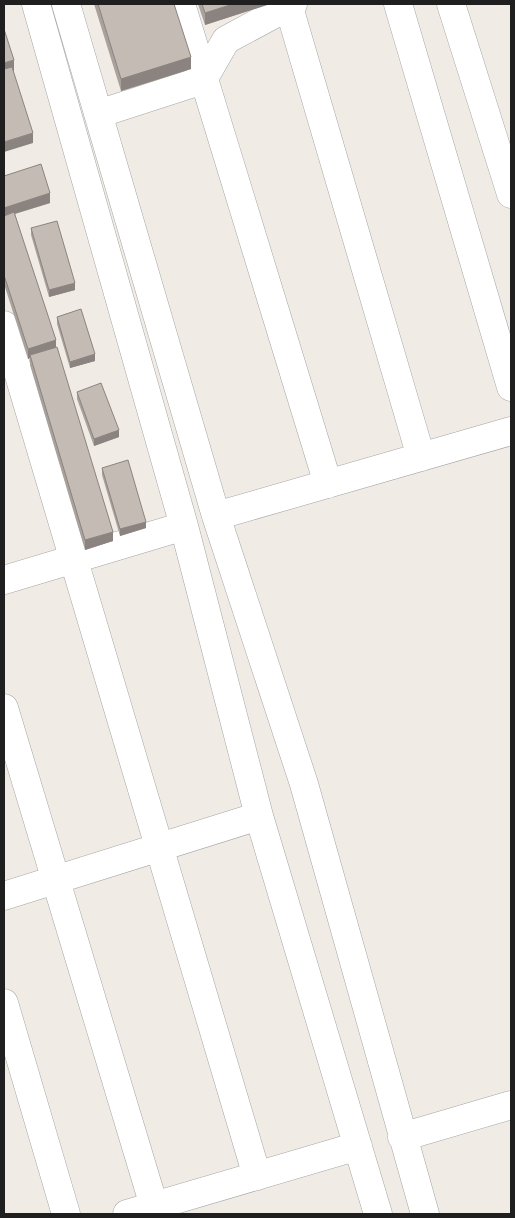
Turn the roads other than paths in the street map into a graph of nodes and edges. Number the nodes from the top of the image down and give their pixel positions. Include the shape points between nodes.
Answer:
1 (36, 4) edge
2 (66, 4) edge
3 (181, 4) edge
4 (290, 4) edge
5 (398, 4) edge
6 (451, 4) edge
7 (203, 80) junction
8 (98, 114) junction
9 (511, 194) edge
10 (4, 324) edge
11 (511, 387) edge
12 (511, 432) edge
13 (420, 457) junction
14 (328, 484) junction
15 (216, 516) junction
16 (184, 526) junction
17 (74, 559) junction
18 (4, 580) edge
19 (4, 708) edge
20 (259, 816) junction
21 (160, 847) junction
22 (56, 880) junction
23 (4, 896) edge
24 (4, 1003) edge
25 (511, 1106) edge
26 (402, 1137) junction
27 (358, 1146) junction
28 (257, 1176) junction
29 (154, 1206) junction
30 (66, 1214) edge
31 (127, 1214) edge
32 (378, 1214) edge
33 (426, 1214) edge

1 - 16 street
2 - 8 street
3 - 7 street
4 - 7 street via 226,40
4 - 13 street
5 - 11 street
6 - 9 street
7 - 8 street
7 - 14 street
8 - 15 street
10 - 17 street
12 - 13 street
13 - 14 street
14 - 15 street
15 - 26 street via 304,784
16 - 17 street
16 - 20 street
17 - 18 street
17 - 21 street
19 - 22 street
20 - 21 street
20 - 27 street
21 - 22 street
21 - 28 street
22 - 23 street
22 - 29 street
24 - 30 street
25 - 26 street
26 - 33 street
27 - 28 street
27 - 32 street
28 - 29 street
29 - 31 street

